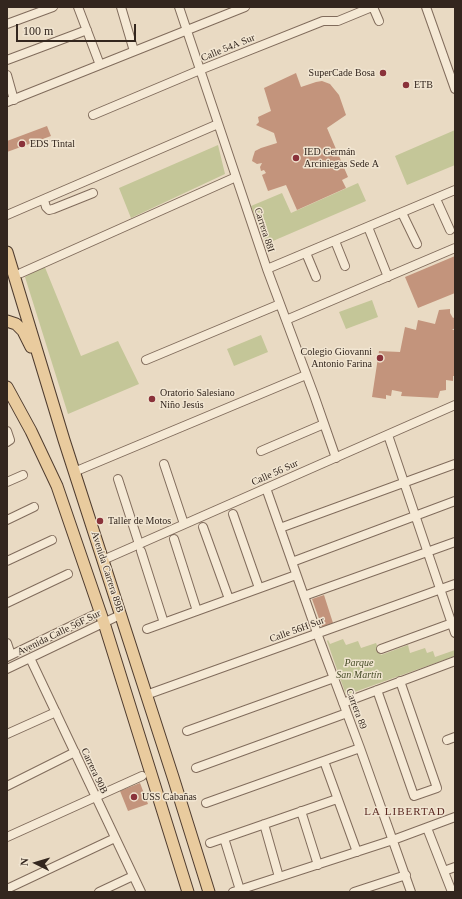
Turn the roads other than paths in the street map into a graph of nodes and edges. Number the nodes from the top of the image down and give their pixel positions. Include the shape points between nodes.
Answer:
1 (53, 7) edge
2 (78, 7) edge
3 (121, 7) edge
4 (179, 7) edge
5 (246, 7) edge
6 (373, 7) edge
7 (426, 7) edge
8 (378, 21) dead end
9 (7, 24) edge
10 (87, 30) junction
11 (187, 30) junction
12 (134, 52) junction
13 (7, 60) edge
14 (100, 65) junction
15 (200, 70) junction
16 (7, 74) edge
17 (454, 84) edge
18 (10, 101) edge
19 (93, 115) dead end
20 (218, 124) junction
21 (236, 177) junction
22 (455, 190) edge
23 (93, 193) dead end
24 (436, 198) junction
25 (44, 200) junction
26 (402, 213) junction
27 (7, 216) edge
28 (368, 227) junction
29 (450, 230) dead end
30 (336, 241) junction
31 (417, 244) dead end
32 (455, 248) edge
33 (7, 252) edge
34 (306, 253) junction
35 (345, 266) dead end
36 (267, 270) junction
37 (21, 273) dead end
38 (316, 277) dead end
39 (388, 277) junction
40 (280, 304) junction
41 (286, 320) junction
42 (7, 322) edge
43 (146, 360) dead end
44 (306, 375) junction
45 (46, 380) junction
46 (8, 388) edge
47 (455, 405) edge
48 (324, 424) junction
49 (7, 431) edge
50 (388, 435) junction
51 (9, 441) edge
52 (261, 451) dead end
53 (336, 458) junction
54 (164, 464) dead end
55 (455, 464) edge
56 (74, 472) junction
57 (23, 475) dead end
58 (118, 479) dead end
59 (7, 482) edge
60 (404, 483) junction
61 (266, 488) junction
62 (455, 501) edge
63 (34, 507) dead end
64 (233, 514) dead end
65 (415, 516) junction
66 (7, 520) edge
67 (184, 524) junction
68 (203, 527) dead end
69 (280, 528) junction
70 (174, 539) dead end
71 (52, 540) dead end
72 (455, 542) edge
73 (140, 548) junction
74 (428, 552) junction
75 (103, 560) junction
76 (7, 561) edge
77 (292, 562) junction
78 (68, 574) dead end
79 (296, 575) junction
80 (455, 584) edge
81 (259, 588) junction
82 (440, 589) junction
83 (304, 596) junction
84 (230, 599) junction
85 (7, 602) edge
86 (198, 611) junction
87 (120, 615) junction
88 (102, 618) junction
89 (453, 622) edge
90 (164, 623) junction
91 (147, 629) dead end
92 (317, 633) junction
93 (455, 633) edge
94 (7, 643) edge
95 (382, 649) dead end
96 (9, 656) edge
97 (30, 658) junction
98 (455, 661) edge
99 (7, 669) edge
100 (334, 678) junction
101 (400, 681) junction
102 (377, 690) junction
103 (146, 695) junction
104 (343, 703) junction
105 (56, 712) junction
106 (347, 713) junction
107 (187, 731) dead end
108 (7, 734) edge
109 (360, 748) junction
110 (75, 752) junction
111 (324, 761) junction
112 (196, 768) dead end
113 (142, 776) dead end
114 (7, 786) edge
115 (96, 797) junction
116 (338, 799) junction
117 (206, 803) dead end
118 (301, 812) junction
119 (455, 817) edge
120 (264, 824) junction
121 (426, 828) junction
122 (7, 837) edge
123 (115, 838) junction
124 (224, 838) junction
125 (393, 840) junction
126 (210, 843) dead end
127 (356, 852) junction
128 (318, 865) junction
129 (455, 867) edge
130 (444, 871) junction
131 (133, 876) junction
132 (406, 876) junction
133 (279, 877) junction
134 (9, 888) edge
135 (237, 891) edge
136 (99, 892) edge
137 (141, 892) edge
138 (188, 892) edge
139 (209, 892) edge
140 (354, 892) edge
141 (412, 892) edge
142 (452, 892) edge

1 - 9 street
2 - 10 street
3 - 12 street
4 - 11 street, Carrera 88I
5 - 11 street
6 - 8 street
6 - 15 street, Calle 54A Sur via 338,21 324,21
7 - 17 street
10 - 13 street
10 - 14 street
11 - 12 street
11 - 15 street, Carrera 88I
12 - 14 street
14 - 18 street
15 - 19 street, Calle 54A Sur
15 - 20 street, Carrera 88I
16 - 18 street
20 - 21 street, Carrera 88I
20 - 25 street
21 - 36 street, Carrera 88I
21 - 37 street
22 - 24 street
23 - 25 street via 50,210
24 - 26 street
24 - 29 street
25 - 27 street
26 - 28 street
26 - 31 street
28 - 30 street
28 - 39 street
30 - 34 street
30 - 35 street
32 - 39 street
33 - 45 main road, Avenida Carrera 89B
34 - 36 street
34 - 38 street
36 - 40 street, Carrera 88I
39 - 41 street
40 - 41 street, Carrera 88I
40 - 43 street
41 - 44 street, Carrera 88I
42 - 45 main road via 16,324 23,331
44 - 48 street, Carrera 88I
44 - 56 street
45 - 56 main road, Avenida Carrera 89B
46 - 88 main road, Avenida Carrera 89B via 57,486
47 - 50 street, Calle 56 Sur
48 - 52 street
48 - 53 street, Carrera 88I
49 - 51 street
50 - 53 street, Calle 56 Sur
50 - 60 street
53 - 61 street, Calle 56 Sur
54 - 67 street
55 - 60 street
56 - 75 main road, Avenida Carrera 89B
57 - 59 street
58 - 73 street
60 - 65 street
60 - 69 street
61 - 67 street, Calle 56 Sur
61 - 69 street, Carrera 89
62 - 65 street
63 - 66 street
64 - 81 street
65 - 74 street
65 - 77 street
67 - 73 street, Calle 56 Sur
68 - 84 street
69 - 77 street, Carrera 89
70 - 86 street
71 - 76 street
72 - 74 street
73 - 75 street, Calle 56 Sur
73 - 90 street
74 - 82 street
74 - 83 street
75 - 87 main road, Avenida Carrera 89B
77 - 79 street, Carrera 89
78 - 85 street
79 - 81 street
79 - 83 street, Carrera 89
80 - 82 street, Calle 56H Sur
81 - 84 street
82 - 89 street
82 - 92 street, Calle 56H Sur
83 - 92 street, Carrera 89
84 - 86 street
86 - 90 street
87 - 88 street, Avenida Calle 56F Sur
87 - 103 main road, Avenida Carrera 89B
88 - 96 street, Avenida Calle 56F Sur
88 - 97 street, Avenida Calle 56F Sur
88 - 138 main road, Avenida Carrera 89B
89 - 93 street
89 - 95 street
90 - 91 street
92 - 100 street, Carrera 89
92 - 103 street, Calle 56H Sur
94 - 96 street
97 - 99 street, Avenida Calle 56F Sur
97 - 105 street, Carrera 90B
98 - 101 street
100 - 104 street, Carrera 89
100 - 107 street
101 - 102 street
101 - 102 street via 437,788 414,796
102 - 104 street
103 - 139 main road, Avenida Carrera 89B
104 - 106 street, Carrera 89
105 - 108 street
105 - 110 street, Carrera 90B
106 - 109 street, Carrera 89
106 - 112 street
109 - 111 street
109 - 125 street, Carrera 89
110 - 114 street
110 - 115 street, Carrera 90B
111 - 116 street
111 - 117 street
113 - 115 street
115 - 122 street
115 - 123 street, Carrera 90B
116 - 118 street
116 - 127 street
118 - 120 street
118 - 128 street
119 - 121 street
120 - 124 street
120 - 133 street
121 - 125 street
121 - 130 street
123 - 131 street, Carrera 90B
123 - 134 street
124 - 126 street
124 - 135 street
125 - 127 street
125 - 132 street, Carrera 89
127 - 128 street
128 - 133 street
129 - 130 street
130 - 142 street
131 - 136 street
131 - 137 street, Carrera 90B
132 - 140 street
132 - 141 street, Carrera 89
133 - 135 street

